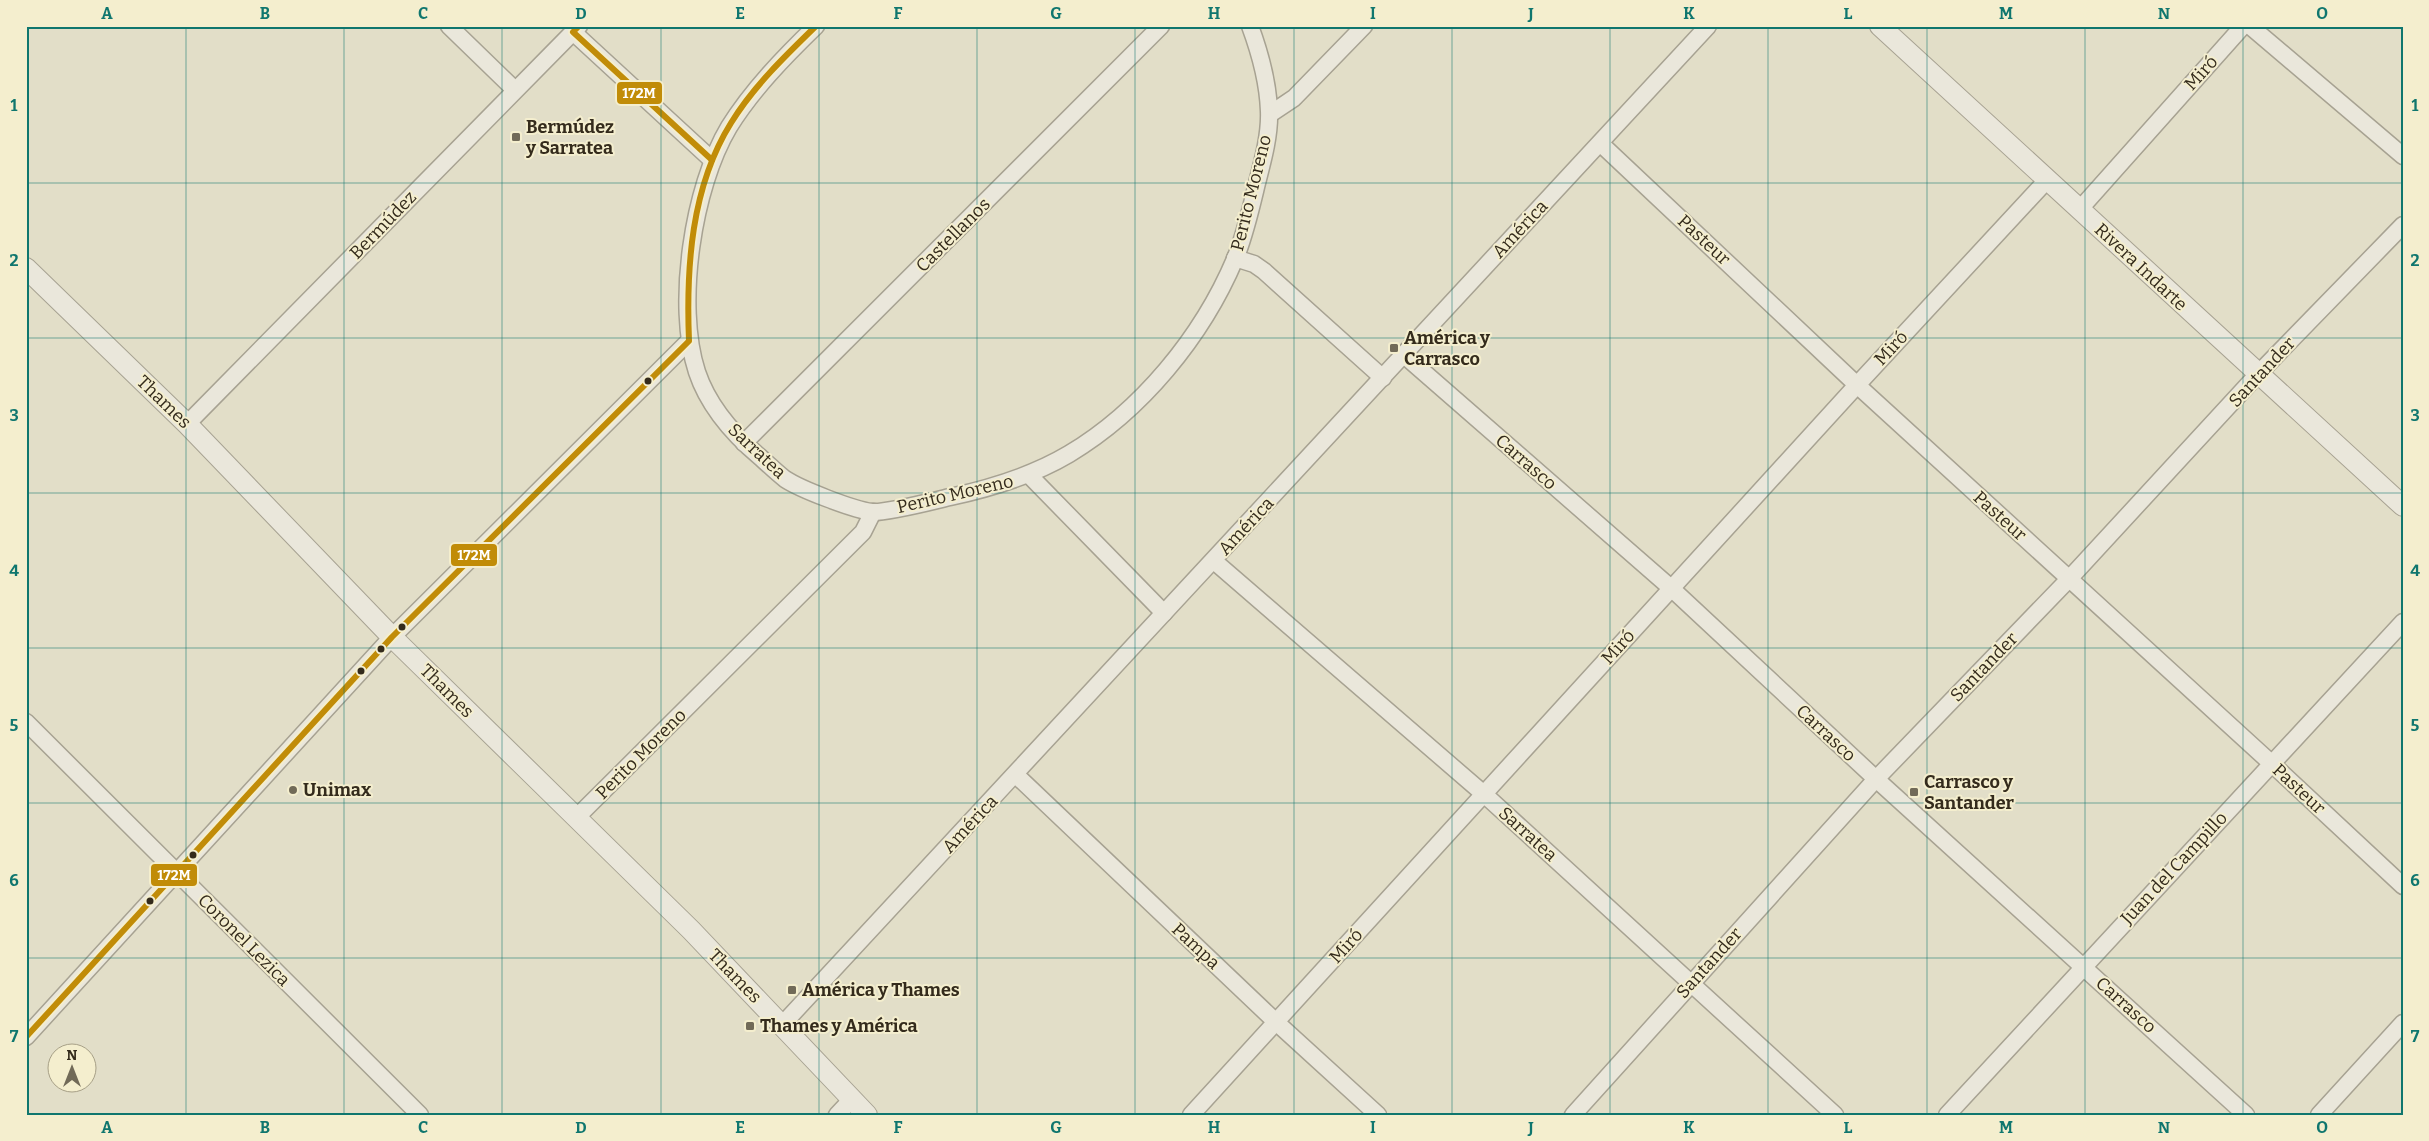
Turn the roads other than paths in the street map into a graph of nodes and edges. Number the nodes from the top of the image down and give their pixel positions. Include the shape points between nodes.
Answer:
1 (449, 26) edge
2 (816, 26) edge
3 (1161, 26) edge
4 (1250, 26) edge
5 (1364, 26) edge
6 (1708, 26) edge
7 (1880, 26) edge
8 (2243, 26) edge
9 (2250, 26) edge
10 (576, 29) edge
11 (515, 90) junction
12 (1270, 114) junction
13 (1600, 143) junction
14 (2403, 156) edge
15 (712, 160) junction
16 (2046, 180) junction
17 (2080, 210) junction
18 (2403, 225) edge
19 (1235, 258) junction
20 (26, 268) edge
21 (689, 340) junction
22 (1404, 355) junction
23 (2258, 374) junction
24 (1383, 378) junction
25 (1857, 385) junction
26 (187, 424) junction
27 (744, 443) junction
28 (1029, 475) junction
29 (2403, 506) edge
30 (873, 512) junction
31 (1214, 561) junction
32 (2069, 579) junction
33 (1671, 588) junction
34 (1164, 613) junction
35 (2403, 622) edge
36 (392, 636) junction
37 (26, 722) edge
38 (2271, 763) junction
39 (1016, 775) junction
40 (1876, 779) junction
41 (1485, 795) junction
42 (576, 818) junction
43 (176, 872) junction
44 (2403, 886) edge
45 (2083, 966) junction
46 (1691, 982) junction
47 (1276, 1022) junction
48 (2403, 1023) edge
49 (782, 1025) junction
50 (26, 1037) edge
51 (852, 1099) junction
52 (420, 1115) edge
53 (837, 1115) edge
54 (867, 1115) edge
55 (1191, 1115) edge
56 (1378, 1115) edge
57 (1573, 1115) edge
58 (1835, 1115) edge
59 (1946, 1115) edge
60 (2246, 1115) edge
61 (2319, 1115) edge

1 - 11 street
2 - 15 street, Sarratea via 748,99
3 - 27 street, Castellanos
4 - 12 street via 1268,92
5 - 12 street, Perito Moreno via 1294,98
6 - 13 street, América
7 - 16 street, Rivera Indarte
8 - 17 street, Miró
9 - 14 street
10 - 11 street, Bermúdez
10 - 15 street
11 - 26 street, Bermúdez
12 - 19 street, Perito Moreno via 1249,217
13 - 22 street, América
13 - 25 street, Pasteur
15 - 21 street, Sarratea via 692,235 687,316
16 - 17 street, Rivera Indarte
16 - 25 street, Miró
17 - 23 street, Rivera Indarte
18 - 23 street, Santander
19 - 24 street via 1264,271
19 - 28 street, Perito Moreno via 1201,323 1162,374 1101,433
20 - 26 street, Thames
21 - 27 street, Sarratea via 698,375 710,399
21 - 36 street
22 - 24 street, América
22 - 33 street, Carrasco
23 - 29 street, Rivera Indarte
23 - 32 street, Santander
24 - 31 street, América
25 - 32 street, Pasteur
25 - 33 street, Miró
26 - 36 street, Thames
27 - 30 street, Sarratea via 786,480
28 - 30 street, Perito Moreno via 982,490
28 - 34 street
30 - 42 street, Perito Moreno via 863,532
31 - 34 street, América
31 - 41 street, Sarratea
32 - 38 street, Pasteur
32 - 40 street, Santander
33 - 40 street, Carrasco
33 - 41 street, Miró
34 - 39 street, América
35 - 38 street, Juan del Campillo
36 - 42 street, Thames
36 - 43 street
37 - 43 street, Coronel Lezica
38 - 44 street, Pasteur
38 - 45 street, Juan del Campillo
39 - 47 street, Pampa
39 - 49 street, América
40 - 45 street, Carrasco
40 - 46 street, Santander
41 - 46 street, Sarratea
41 - 47 street, Miró
42 - 49 street, Thames via 691,930
43 - 50 street
43 - 52 street, Coronel Lezica
45 - 59 street, Juan del Campillo
45 - 60 street, Carrasco
46 - 57 street, Santander
46 - 58 street, Sarratea
47 - 55 street, Miró
47 - 56 street, Pampa
48 - 61 street
49 - 51 street, Thames
51 - 53 street
51 - 54 street, Thames

